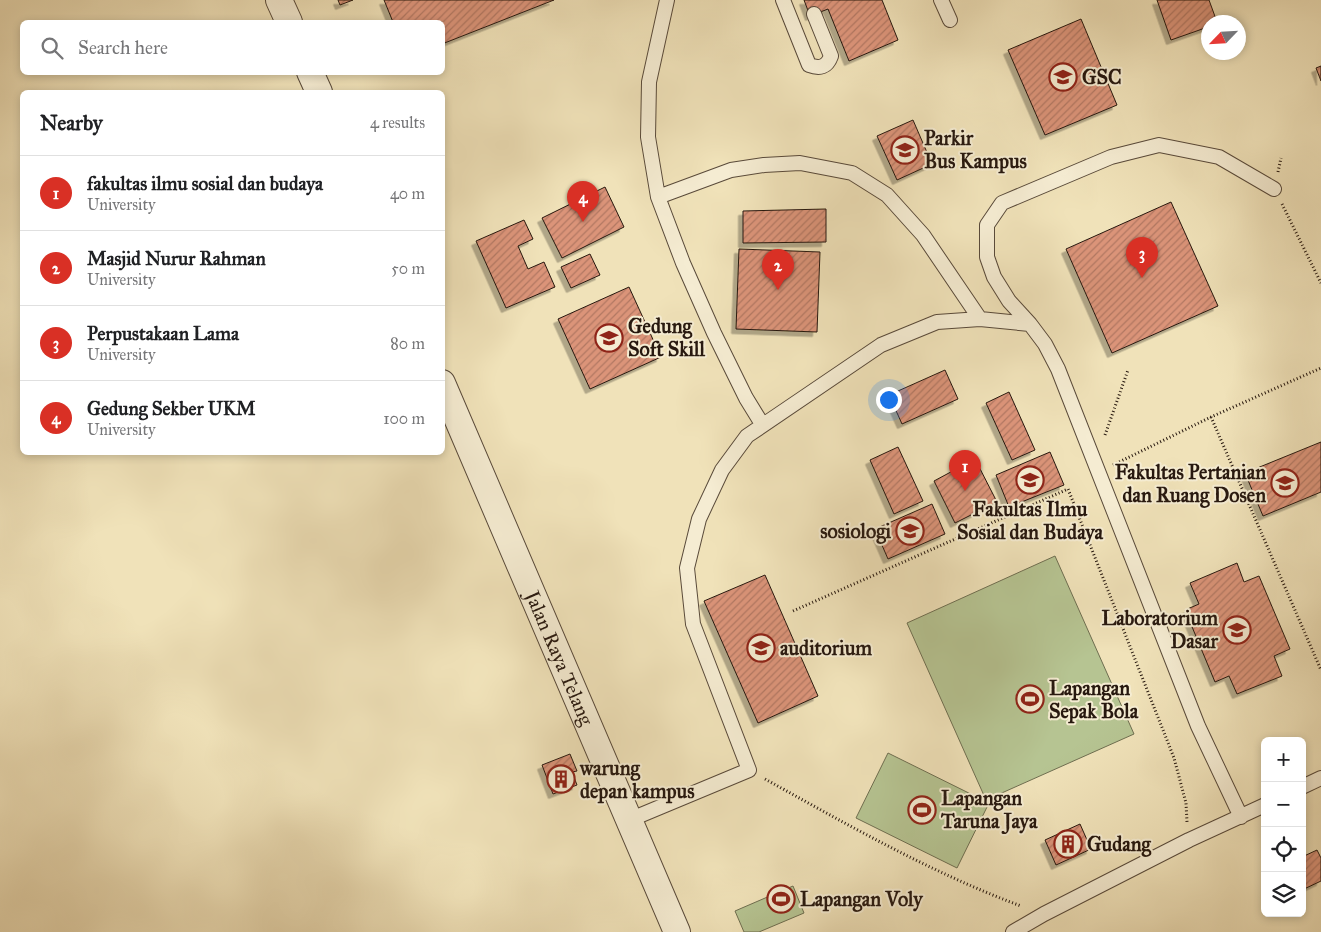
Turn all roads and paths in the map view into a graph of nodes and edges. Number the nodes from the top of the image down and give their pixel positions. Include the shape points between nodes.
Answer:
1 (279, 0) edge
2 (667, 0) edge
3 (783, 0) edge
4 (941, 0) edge
5 (814, 14) dead end
6 (288, 20) edge
7 (950, 20) dead end
8 (311, 75) edge
9 (318, 90) edge
10 (1282, 158) dead end
11 (1274, 189) junction
12 (658, 197) junction
13 (1321, 283) edge
14 (980, 319) junction
15 (1030, 324) junction
16 (1321, 368) edge
17 (1128, 370) dead end
18 (445, 389) edge
19 (1211, 417) junction
20 (762, 424) junction
21 (1107, 441) dead end
22 (1113, 456) dead end
23 (1116, 464) junction
24 (1098, 472) junction
25 (792, 612) dead end
26 (1321, 670) edge
27 (749, 770) junction
28 (1321, 778) edge
29 (1306, 785) edge
30 (1261, 807) edge
31 (1241, 817) junction
32 (629, 820) junction
33 (1189, 840) junction
34 (1044, 914) junction
35 (677, 932) edge
36 (1013, 932) edge

1 - 6 street
2 - 12 lane via 649,82 648,137
3 - 5 lane via 809,65 816,68 828,63 832,56
4 - 7 lane
8 - 9 street
10 - 11 path
11 - 13 path
11 - 15 lane via 1219,157 1159,145 1111,157 1002,203 987,225 987,257 994,278
12 - 14 lane via 731,170 764,165 800,163 852,174 887,195 923,235
12 - 20 lane via 711,325
14 - 15 lane
14 - 20 lane via 937,322 882,345
15 - 24 lane via 1058,369
16 - 19 path
17 - 21 path via 1104,433
18 - 32 street, Jalan Raya Telang
19 - 23 path
19 - 26 path
20 - 27 lane via 747,436 722,470 699,519 687,568 693,624
22 - 23 path
23 - 24 path
24 - 31 lane via 1198,726
25 - 33 path via 1068,489 1174,758 1186,803
27 - 32 lane
27 - 34 path via 852,827 966,884
28 - 29 lane
30 - 31 lane
31 - 33 lane
32 - 35 street, Jalan Raya Telang
33 - 34 lane
34 - 36 lane

